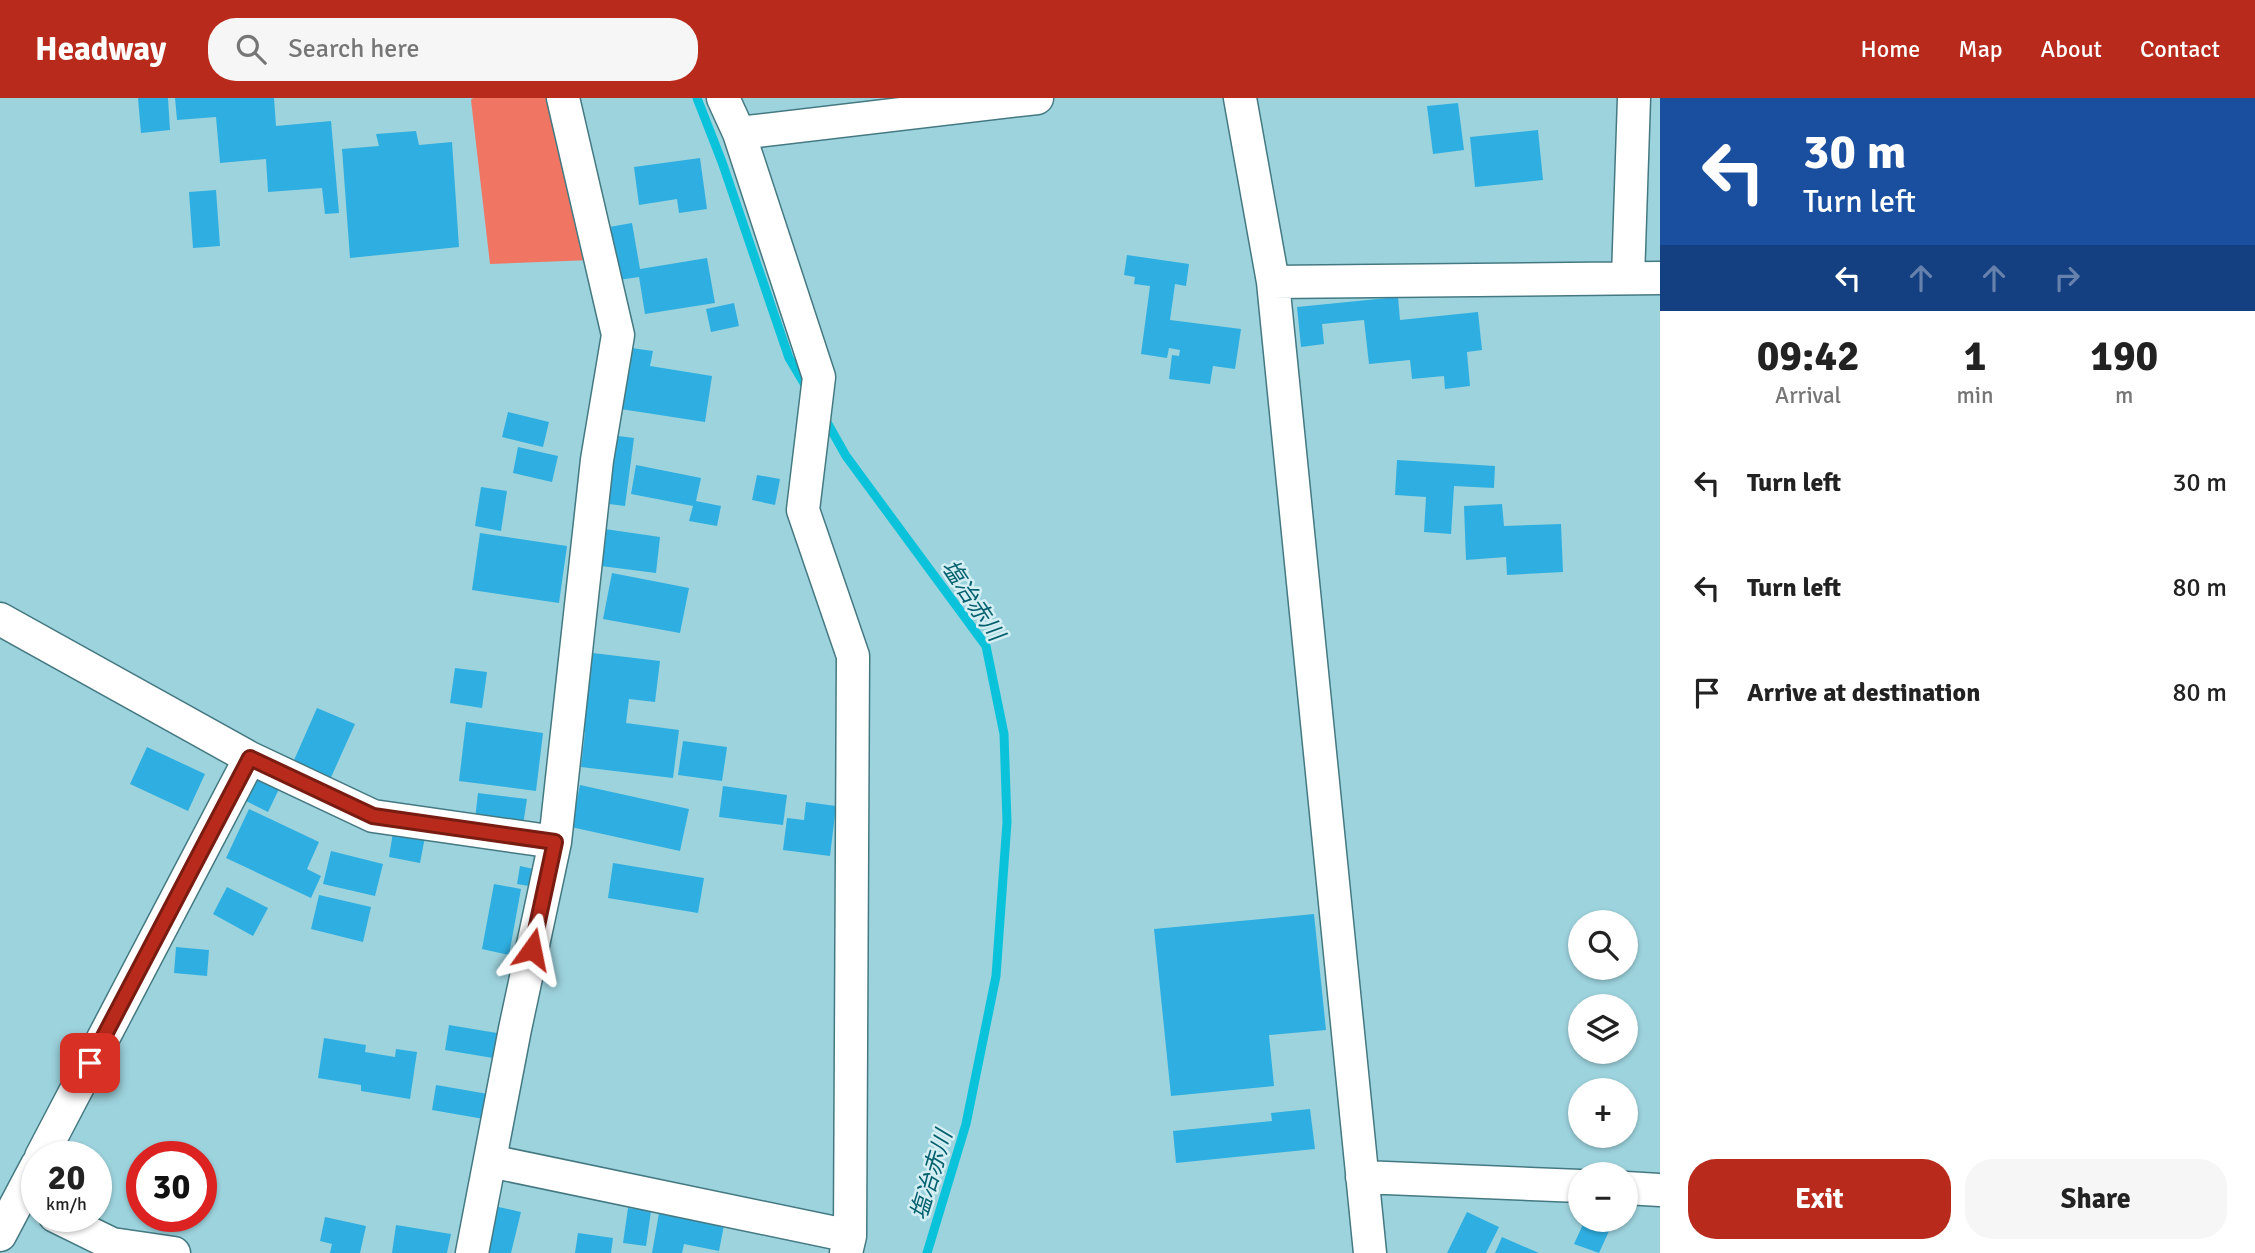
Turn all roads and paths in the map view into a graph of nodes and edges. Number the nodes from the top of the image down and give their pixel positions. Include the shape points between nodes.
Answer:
1 (563, 98) edge
2 (723, 98) edge
3 (1037, 98) edge
4 (1240, 98) edge
5 (1634, 98) edge
6 (739, 133) junction
7 (1628, 278) junction
8 (1660, 278) edge
9 (1273, 282) junction
10 (0, 619) edge
11 (250, 758) junction
12 (555, 842) junction
13 (49, 1141) edge
14 (490, 1161) junction
15 (1362, 1177) junction
16 (1568, 1186) edge
17 (1638, 1189) edge
18 (1660, 1190) edge
19 (21, 1211) edge
20 (88, 1232) edge
21 (0, 1235) edge
22 (848, 1245) edge
23 (174, 1253) edge
24 (472, 1253) edge
25 (1370, 1253) edge

1 - 12 street via 618,335 597,460
2 - 6 street
3 - 6 street
4 - 9 street
5 - 7 street
6 - 22 street via 819,377 803,510 853,656
7 - 8 street
7 - 9 street
9 - 15 street
10 - 11 street
11 - 12 street via 373,816
11 - 13 street
12 - 14 street
14 - 22 street
14 - 24 street
15 - 16 street
15 - 25 street
17 - 18 street
19 - 21 street
20 - 23 street via 112,1244

